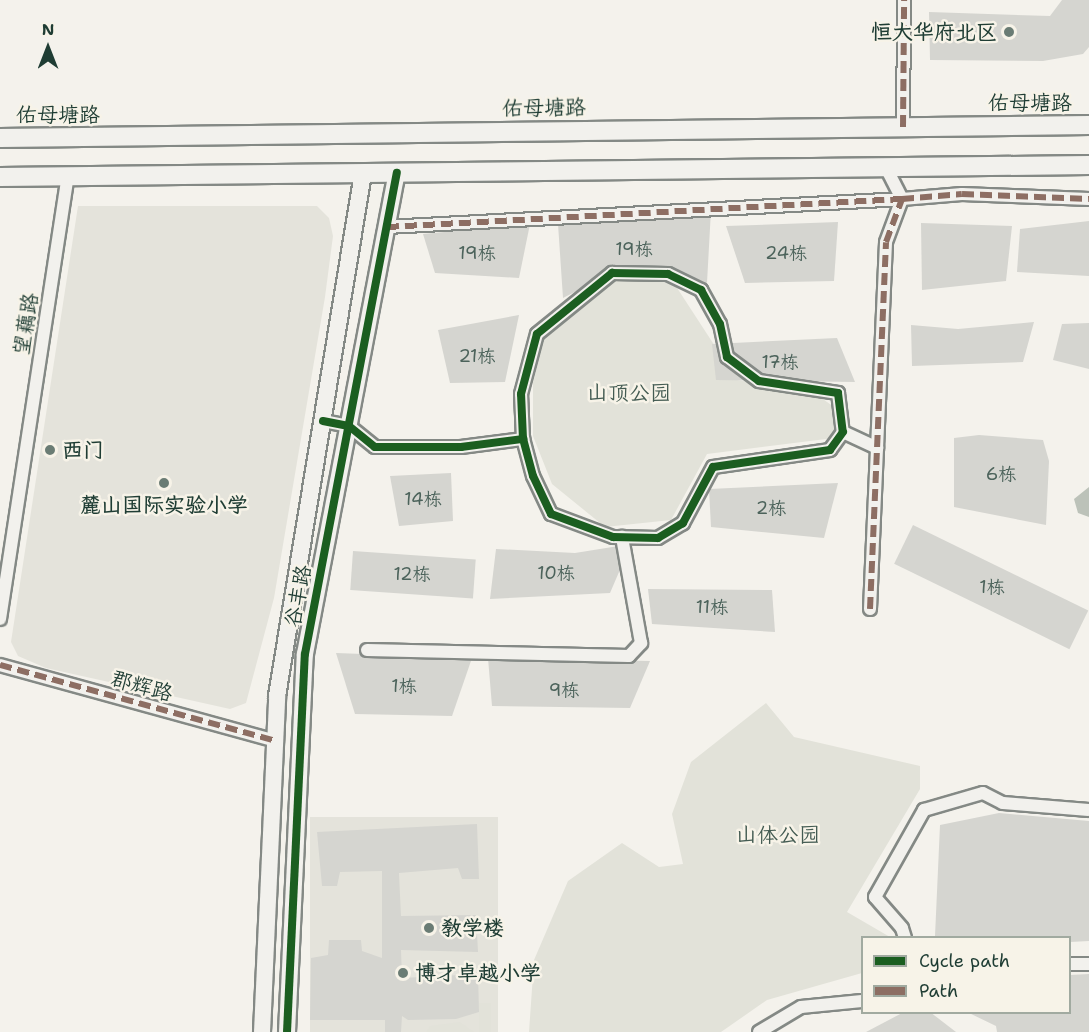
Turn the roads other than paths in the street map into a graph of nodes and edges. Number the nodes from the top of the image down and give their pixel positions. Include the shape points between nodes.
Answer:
1 (904, 0) edge
2 (1089, 125) edge
3 (903, 127) junction
4 (0, 138) edge
5 (1089, 165) edge
6 (886, 167) junction
7 (397, 173) junction
8 (363, 174) junction
9 (0, 177) edge
10 (68, 177) junction
11 (902, 199) junction
12 (1089, 199) edge
13 (387, 226) junction
14 (323, 421) junction
15 (349, 426) junction
16 (843, 432) junction
17 (523, 439) junction
18 (877, 448) junction
19 (622, 537) junction
20 (870, 609) dead end
21 (0, 619) edge
22 (367, 650) dead end
23 (0, 665) edge
24 (275, 741) junction
25 (1089, 810) edge
26 (904, 936) edge
27 (1071, 964) edge
28 (1089, 964) edge
29 (861, 1001) edge
30 (262, 1032) edge
31 (287, 1032) edge
32 (759, 1032) edge

1 - 3 street
2 - 3 main road, 佑母塘路
3 - 4 main road, 佑母塘路
5 - 6 main road
6 - 7 main road
6 - 11 street
7 - 8 main road
7 - 13 street, 谷丰路
8 - 10 main road
8 - 14 street, 谷丰路
9 - 10 main road
10 - 21 street, 望藕路
11 - 12 street via 962,194
11 - 13 street
11 - 18 street via 886,243
13 - 15 street, 谷丰路
14 - 15 street
14 - 24 street, 谷丰路 via 277,696
15 - 17 street via 375,447 461,447
15 - 31 street, 谷丰路 via 305,654
16 - 17 street via 838,393 759,381 727,357 720,324 701,290 668,273 612,273 537,334 521,394
16 - 18 street
16 - 19 street via 830,450 713,467 683,523 658,538
17 - 19 street via 532,476 551,514
18 - 20 street
19 - 22 street via 641,644 629,656
23 - 24 street, 郡辉路
24 - 30 street, 谷丰路
25 - 26 street via 1003,803 983,793 924,810 875,897
27 - 28 street
29 - 32 street via 801,1007

